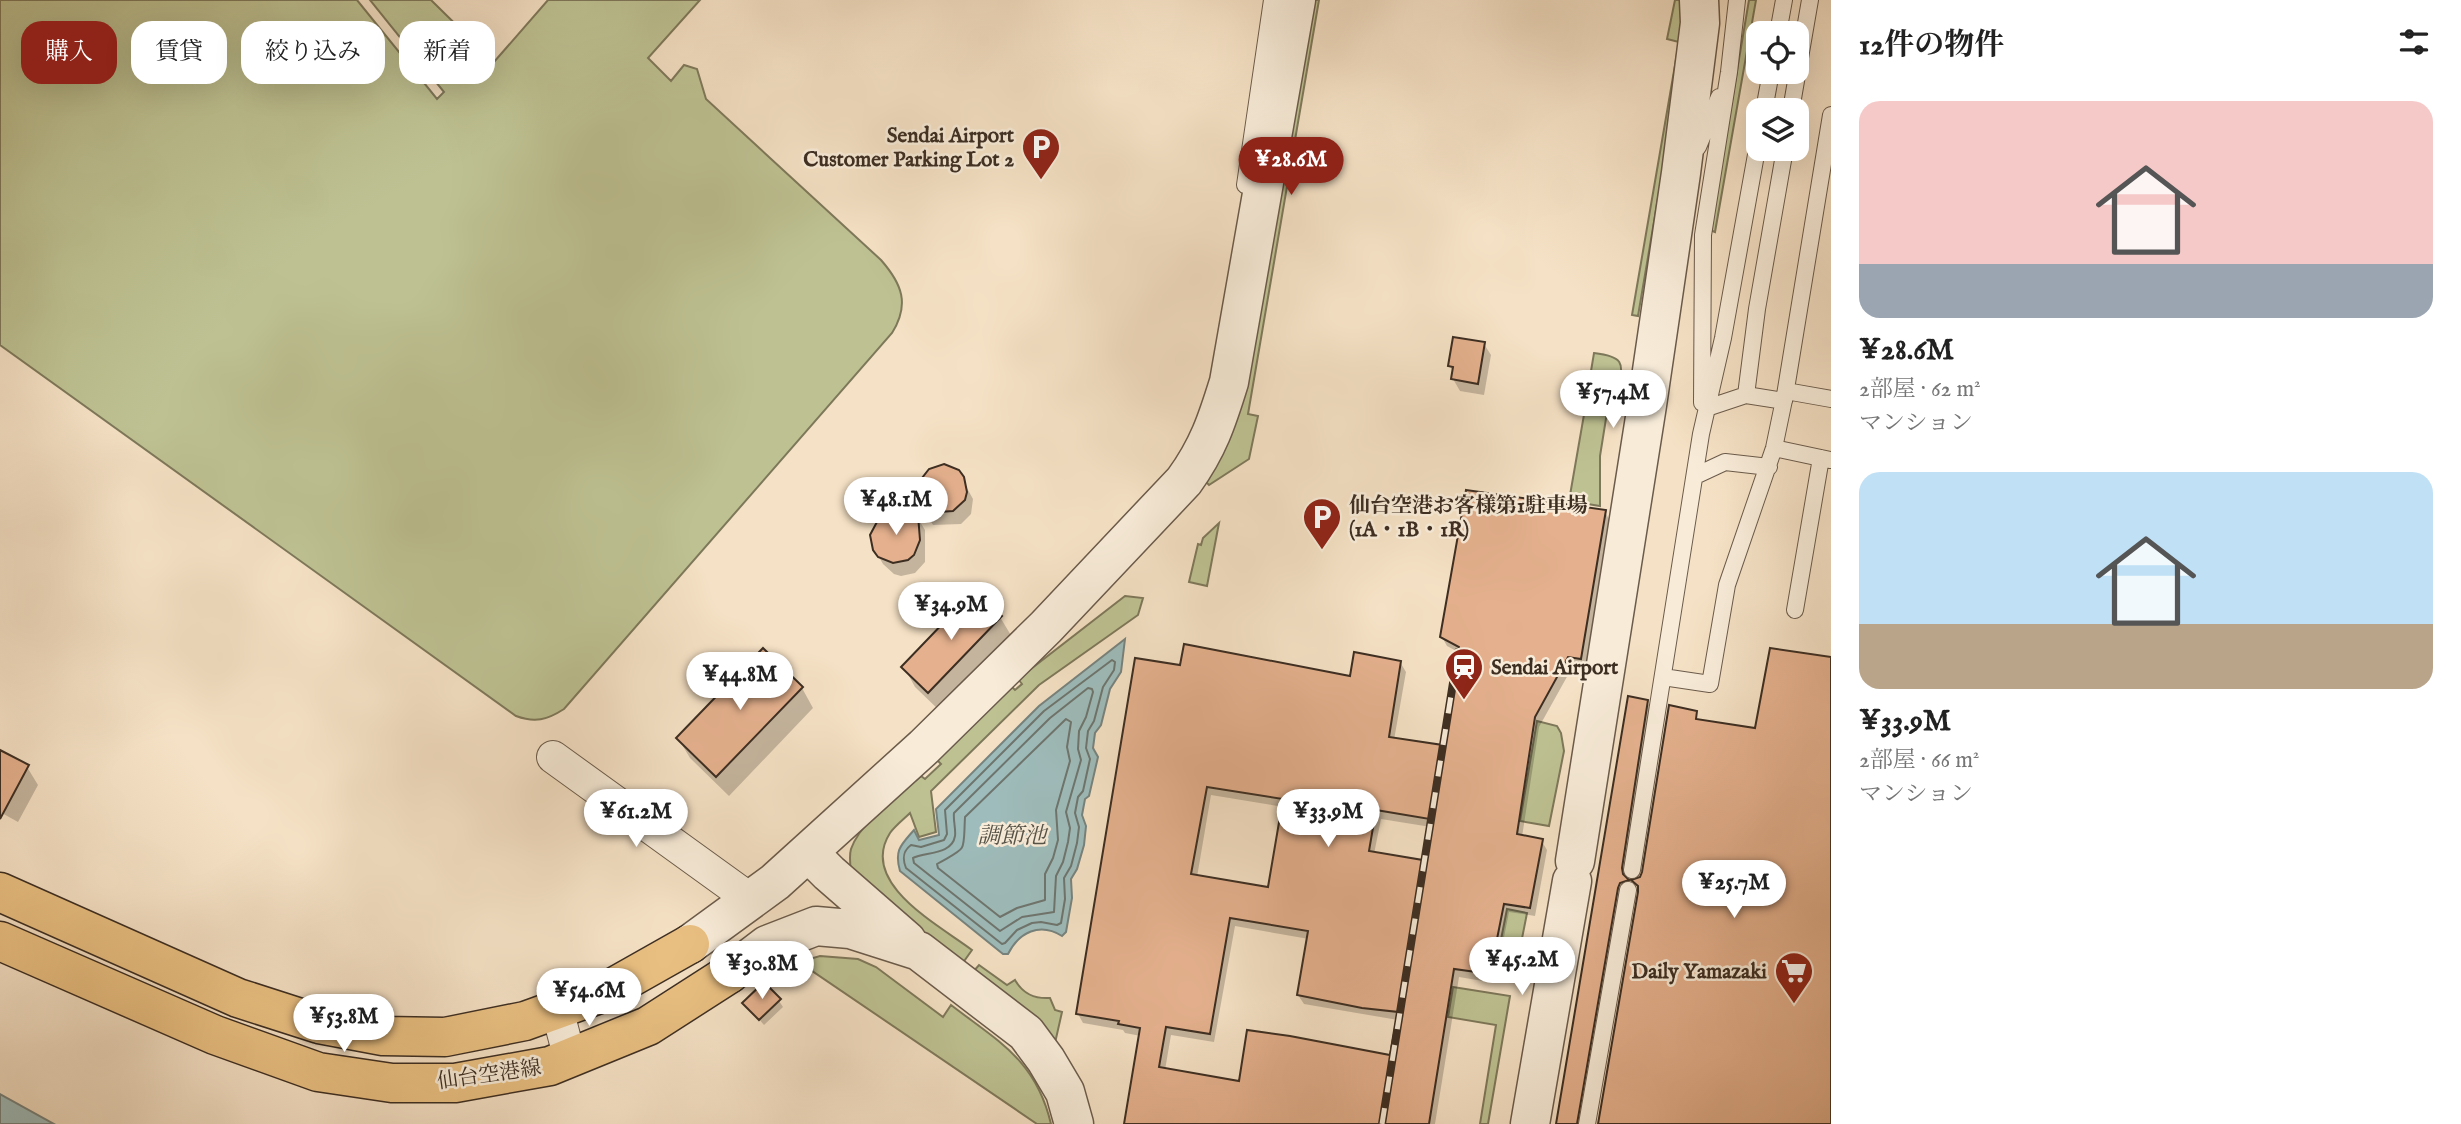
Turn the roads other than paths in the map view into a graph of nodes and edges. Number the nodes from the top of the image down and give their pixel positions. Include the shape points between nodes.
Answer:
1 (1272, 0) edge
2 (1296, 0) edge
3 (1699, 0) edge
4 (1737, 0) edge
5 (1784, 0) edge
6 (1810, 0) edge
7 (1780, 21) edge
8 (1729, 72) junction
9 (1793, 98) edge
10 (1831, 115) edge
11 (1755, 161) edge
12 (1783, 161) edge
13 (1678, 194) junction
14 (1243, 196) dead end
15 (1232, 273) dead end
16 (1229, 383) junction
17 (1745, 395) junction
18 (1785, 396) junction
19 (1831, 399) edge
20 (1707, 408) junction
21 (1701, 434) junction
22 (1774, 448) junction
23 (1826, 459) edge
24 (1769, 467) junction
25 (1695, 476) junction
26 (1795, 610) dead end
27 (1663, 677) junction
28 (553, 757) dead end
29 (809, 853) junction
30 (1632, 870) dead end
31 (1628, 890) dead end
32 (0, 892) edge
33 (751, 900) junction
34 (0, 941) edge
35 (690, 944) joint
36 (919, 951) junction
37 (729, 974) joint
38 (557, 1009) junction
39 (373, 1034) junction
40 (570, 1059) junction
41 (368, 1080) junction
42 (1074, 1124) edge
43 (1530, 1124) edge
44 (1587, 1124) edge

1 - 14 lane
2 - 16 street
3 - 13 street
4 - 8 lane
5 - 7 lane
6 - 9 lane
8 - 13 lane
8 - 21 lane via 1703,235
10 - 18 lane
11 - 20 lane
12 - 17 lane
13 - 43 street via 1574,871
15 - 16 lane
16 - 29 street via 1202,457 1184,481 1046,627
17 - 18 lane
17 - 20 lane
18 - 19 lane
18 - 22 lane
20 - 21 lane
21 - 25 lane
22 - 23 lane
22 - 24 lane
23 - 26 lane
24 - 25 lane via 1725,462
24 - 27 lane via 1727,585 1710,684
25 - 27 lane
27 - 30 lane
28 - 33 street
29 - 33 street
29 - 36 street
31 - 44 lane
32 - 39 main road, 仙台空港線 via 238,998 319,1024
33 - 35 street
34 - 41 main road, 仙台空港線 via 215,1035 318,1072
35 - 38 main road, 仙台空港線 via 605,992
36 - 37 street via 850,929 816,926 767,946
36 - 42 street via 1026,1033 1065,1092
37 - 40 main road, 仙台空港線 via 648,1026
38 - 39 main road, 仙台空港線 via 525,1021 445,1037
38 - 40 street
39 - 41 street
40 - 41 main road, 仙台空港線 via 455,1083

